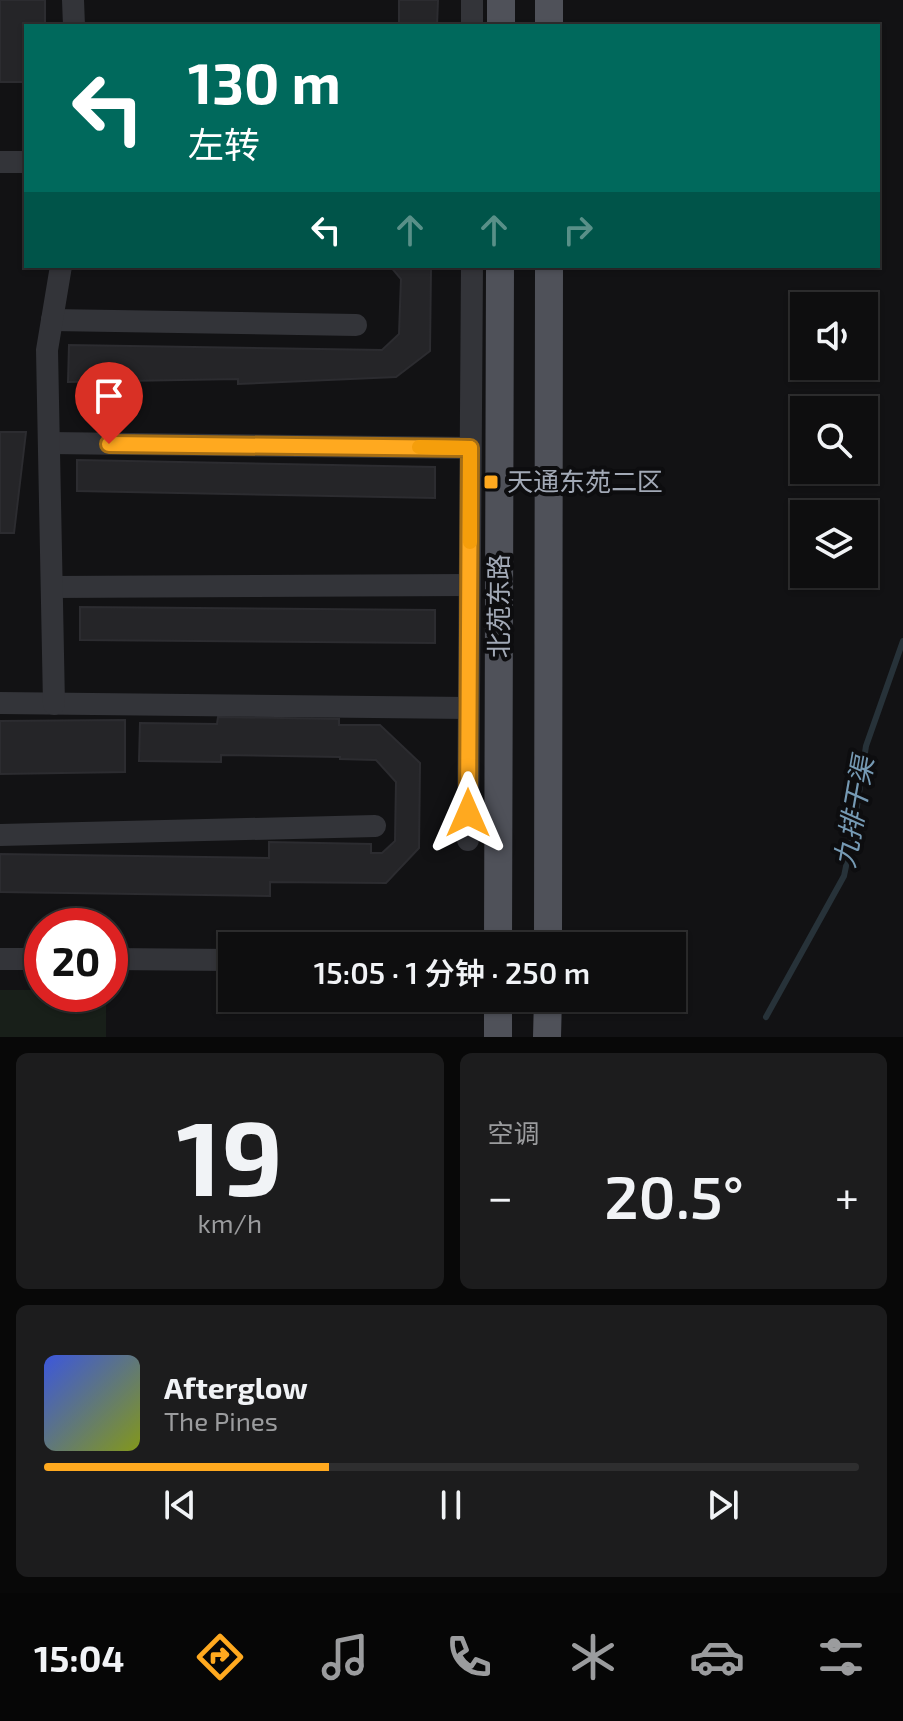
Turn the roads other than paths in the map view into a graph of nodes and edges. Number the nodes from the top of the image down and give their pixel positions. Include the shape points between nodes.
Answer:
1 (73, 0) edge
2 (472, 0) edge
3 (501, 0) edge
4 (549, 0) edge
5 (74, 24) edge
6 (472, 24) edge
7 (501, 24) edge
8 (549, 24) edge
9 (0, 162) edge
10 (24, 162) edge
11 (61, 268) edge
12 (472, 268) edge
13 (500, 268) edge
14 (549, 268) edge
15 (52, 320) junction
16 (356, 325) dead end
17 (49, 443) junction
18 (470, 448) junction
19 (469, 585) junction
20 (52, 587) junction
21 (0, 703) edge
22 (54, 704) junction
23 (468, 708) junction
24 (375, 826) dead end
25 (0, 835) edge
26 (468, 840) dead end
27 (498, 932) edge
28 (548, 932) edge
29 (0, 959) edge
30 (24, 959) edge
31 (128, 959) edge
32 (218, 960) edge
33 (498, 1012) edge
34 (548, 1012) edge
35 (498, 1037) edge
36 (547, 1037) edge

1 - 5 street
2 - 6 street
3 - 7 main road
4 - 8 main road
9 - 10 street
11 - 15 street
12 - 18 street
13 - 27 main road, 北苑东路
14 - 28 main road, 北苑东路
15 - 16 street
15 - 17 street via 47,350
17 - 18 street
17 - 20 street
18 - 19 street
19 - 20 street
19 - 23 street
20 - 22 street
21 - 22 street
22 - 23 street
23 - 26 street
24 - 25 street
29 - 30 street
31 - 32 street
33 - 35 main road
34 - 36 main road

